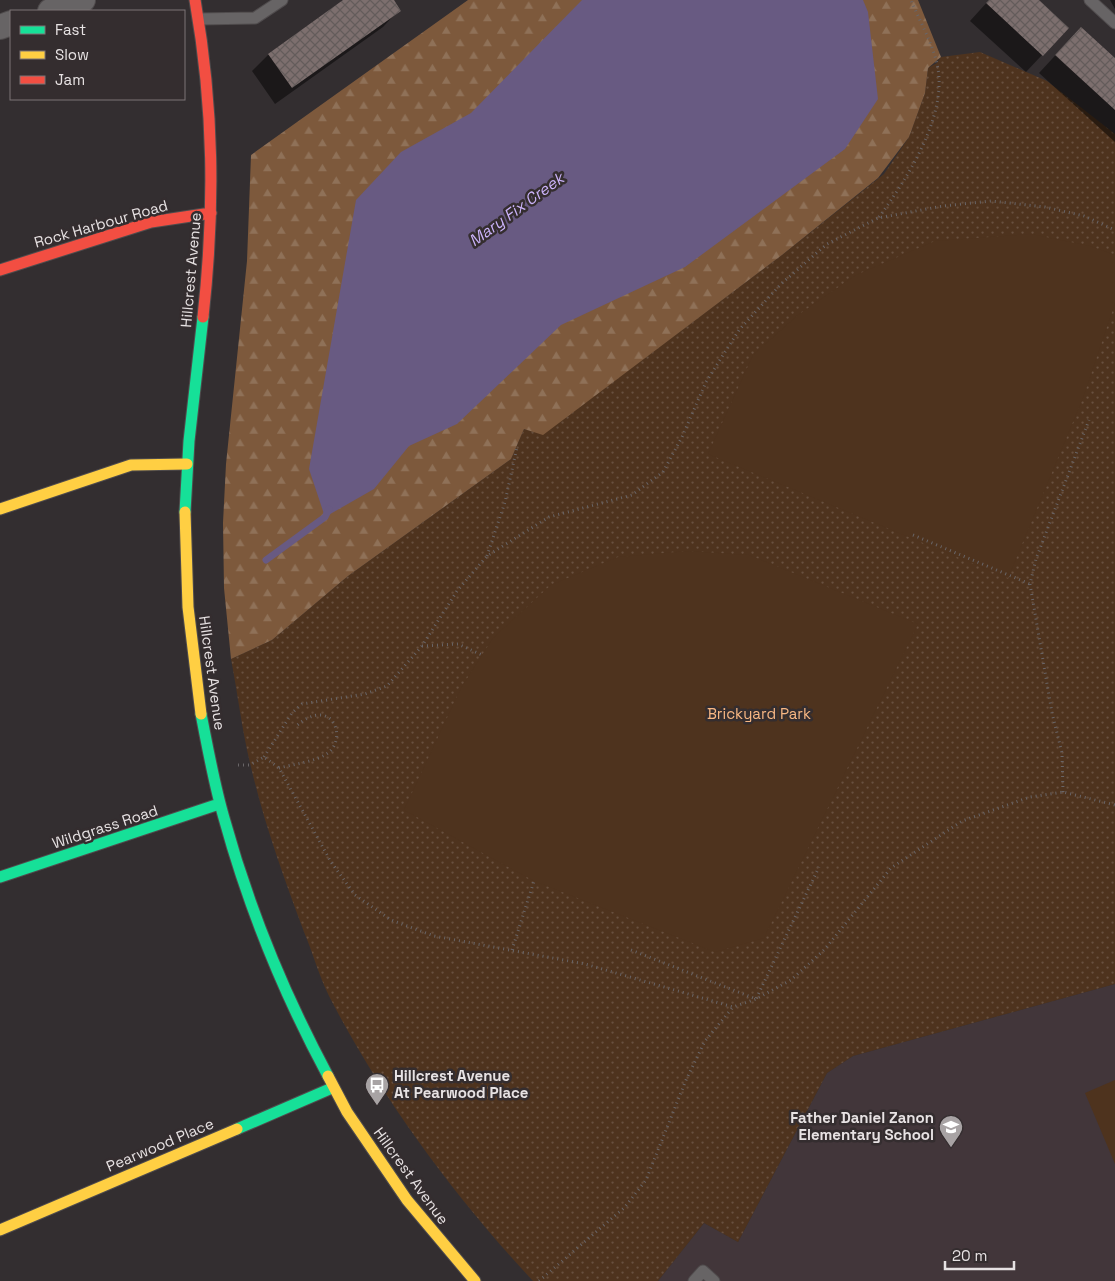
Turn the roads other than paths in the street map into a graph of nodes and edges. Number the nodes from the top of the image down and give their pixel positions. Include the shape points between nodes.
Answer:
1 (83, 0) edge
2 (196, 0) edge
3 (282, 0) edge
4 (1090, 0) edge
5 (53, 10) edge
6 (199, 19) junction
7 (1115, 23) edge
8 (211, 213) junction
9 (0, 270) edge
10 (187, 464) junction
11 (0, 509) edge
12 (219, 804) junction
13 (0, 877) edge
14 (332, 1088) junction
15 (0, 1230) edge
16 (475, 1281) edge
17 (694, 1281) edge
18 (714, 1281) edge

1 - 5 street
2 - 6 street, Hillcrest Avenue
3 - 6 lane via 255,18
4 - 7 lane
6 - 8 street, Hillcrest Avenue via 212,141
8 - 9 street, Rock Harbour Road via 151,222
8 - 10 street, Hillcrest Avenue via 210,255
10 - 11 street via 132,465
10 - 12 street, Hillcrest Avenue via 187,594 193,664
12 - 13 street, Wildgrass Road
12 - 14 street, Hillcrest Avenue via 269,952
14 - 15 street, Pearwood Place
14 - 16 street, Hillcrest Avenue via 416,1213
17 - 18 lane via 703,1271

